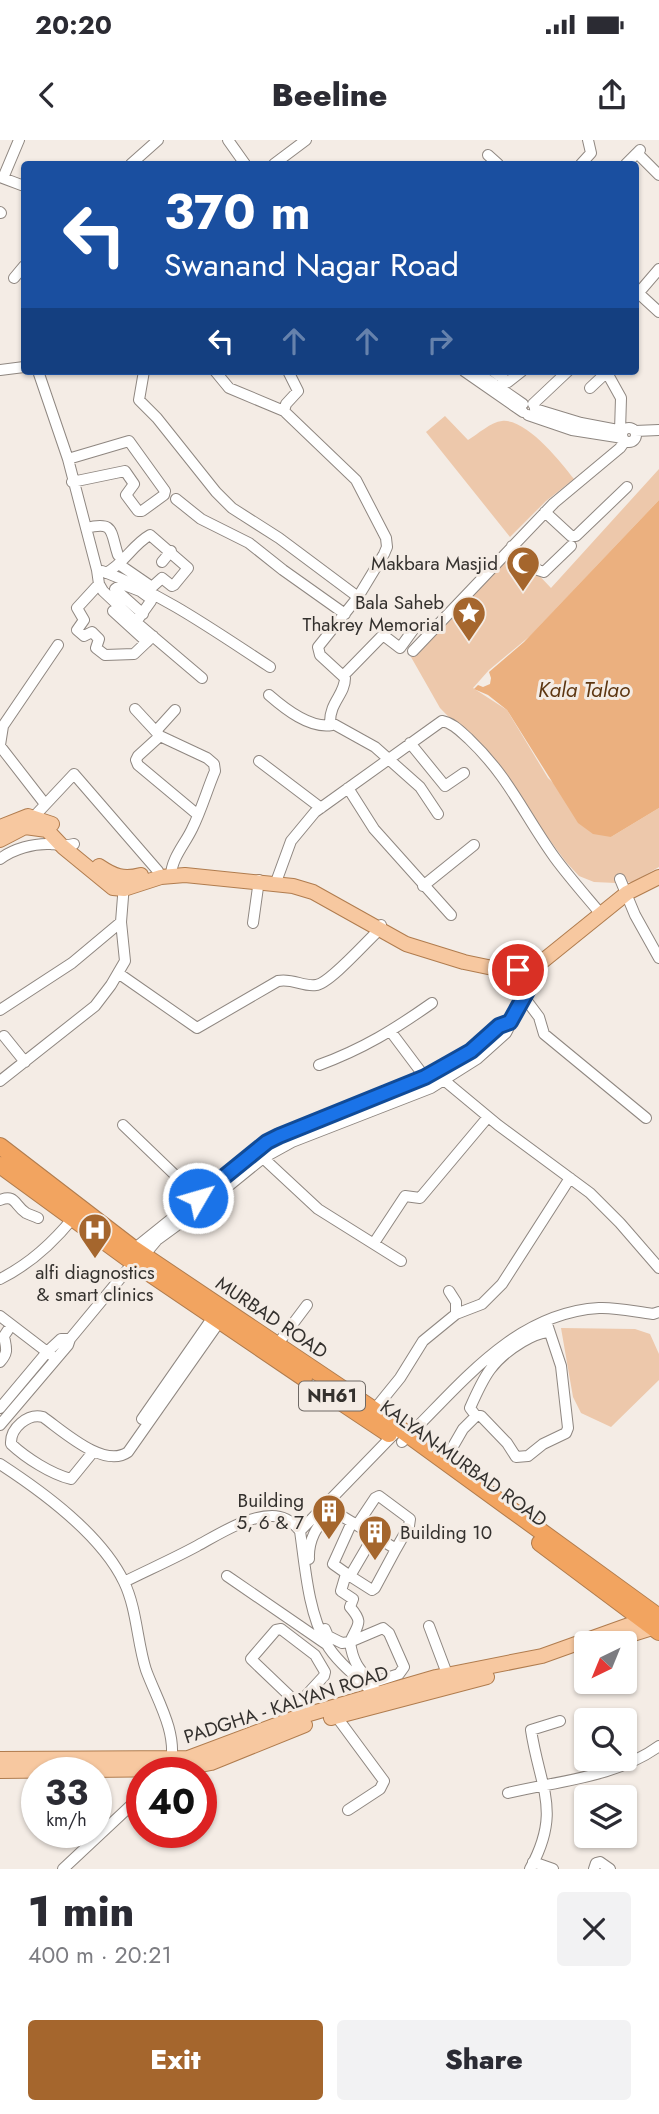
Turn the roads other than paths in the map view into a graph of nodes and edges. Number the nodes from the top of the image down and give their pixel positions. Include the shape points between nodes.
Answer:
1 (19, 140) edge
2 (158, 140) edge
3 (228, 140) edge
4 (237, 140) edge
5 (306, 140) edge
6 (588, 140) edge
7 (488, 155) dead end
8 (134, 161) edge
9 (243, 161) edge
10 (251, 161) edge
11 (278, 161) edge
12 (495, 161) edge
13 (584, 161) edge
14 (629, 161) edge
15 (659, 175) edge
16 (1, 177) edge
17 (21, 185) edge
18 (659, 269) edge
19 (21, 270) edge
20 (14, 278) dead end
21 (639, 291) edge
22 (639, 296) edge
23 (659, 312) edge
24 (21, 366) edge
25 (0, 370) edge
26 (39, 375) edge
27 (143, 375) edge
28 (218, 375) edge
29 (290, 375) edge
30 (479, 375) edge
31 (498, 375) edge
32 (517, 375) edge
33 (564, 375) edge
34 (603, 375) edge
35 (609, 375) edge
36 (590, 388) dead end
37 (528, 409) junction
38 (284, 411) junction
39 (659, 430) edge
40 (627, 435) junction
41 (659, 437) edge
42 (68, 459) junction
43 (72, 482) junction
44 (627, 487) dead end
45 (176, 499) dead end
46 (544, 513) junction
47 (86, 528) junction
48 (512, 546) junction
49 (171, 551) junction
50 (120, 554) junction
51 (162, 562) dead end
52 (102, 571) junction
53 (101, 592) junction
54 (358, 597) junction
55 (345, 614) junction
56 (137, 627) junction
57 (413, 631) dead end
58 (150, 639) junction
59 (58, 645) dead end
60 (413, 651) dead end
61 (270, 667) dead end
62 (343, 676) junction
63 (202, 678) dead end
64 (269, 695) dead end
65 (135, 709) dead end
66 (175, 710) dead end
67 (332, 725) junction
68 (158, 734) junction
69 (411, 743) junction
70 (0, 745) edge
71 (388, 759) junction
72 (259, 761) dead end
73 (464, 773) dead end
74 (348, 788) junction
75 (45, 804) junction
76 (321, 807) junction
77 (438, 814) dead end
78 (198, 815) junction
79 (29, 822) junction
80 (0, 827) edge
81 (0, 840) edge
82 (69, 845) junction
83 (474, 845) dead end
84 (0, 859) edge
85 (167, 871) junction
86 (229, 874) junction
87 (659, 877) edge
88 (277, 879) junction
89 (620, 879) dead end
90 (259, 880) junction
91 (124, 884) junction
92 (424, 886) junction
93 (626, 893) junction
94 (600, 913) junction
95 (451, 915) dead end
96 (121, 922) junction
97 (253, 923) dead end
98 (380, 928) junction
99 (659, 958) edge
100 (544, 960) junction
101 (517, 970) junction
102 (118, 973) junction
103 (531, 984) junction
104 (524, 997) junction
105 (432, 1003) dead end
106 (0, 1010) edge
107 (391, 1032) junction
108 (4, 1036) dead end
109 (474, 1055) junction
110 (25, 1062) junction
111 (319, 1065) dead end
112 (439, 1070) junction
113 (425, 1077) junction
114 (0, 1081) edge
115 (445, 1081) junction
116 (431, 1088) junction
117 (488, 1117) junction
118 (646, 1118) dead end
119 (123, 1125) dead end
120 (290, 1137) junction
121 (0, 1146) edge
122 (260, 1154) junction
123 (0, 1165) edge
124 (570, 1178) junction
125 (0, 1200) edge
126 (202, 1201) junction
127 (38, 1217) dead end
128 (73, 1218) junction
129 (374, 1243) junction
130 (134, 1260) junction
131 (401, 1261) dead end
132 (659, 1268) edge
133 (0, 1279) edge
134 (449, 1291) dead end
135 (307, 1305) dead end
136 (659, 1312) edge
137 (456, 1314) junction
138 (0, 1316) edge
139 (217, 1319) junction
140 (547, 1327) junction
141 (4, 1329) edge
142 (277, 1345) junction
143 (49, 1358) junction
144 (0, 1362) edge
145 (310, 1375) junction
146 (0, 1408) edge
147 (374, 1410) junction
148 (476, 1416) junction
149 (0, 1425) edge
150 (401, 1436) junction
151 (93, 1452) junction
152 (444, 1462) junction
153 (0, 1464) edge
154 (328, 1508) junction
155 (509, 1514) junction
156 (354, 1524) junction
157 (300, 1531) junction
158 (374, 1535) junction
159 (396, 1549) junction
160 (348, 1575) junction
161 (227, 1576) dead end
162 (124, 1582) junction
163 (655, 1622) edge
164 (429, 1626) dead end
165 (633, 1631) edge
166 (350, 1642) junction
167 (326, 1644) junction
168 (574, 1652) edge
169 (315, 1655) junction
170 (543, 1660) junction
171 (449, 1680) junction
172 (377, 1693) junction
173 (336, 1716) junction
174 (560, 1721) dead end
175 (289, 1725) junction
176 (659, 1746) edge
177 (170, 1757) edge
178 (0, 1759) edge
179 (217, 1760) edge
180 (126, 1765) edge
181 (126, 1768) edge
182 (0, 1771) edge
183 (543, 1785) junction
184 (508, 1793) dead end
185 (348, 1810) dead end
186 (126, 1811) edge
187 (531, 1866) edge
188 (63, 1869) edge
189 (553, 1869) edge
190 (594, 1869) edge
191 (610, 1869) edge

1 - 16 street
2 - 8 street
3 - 9 street
4 - 10 street
5 - 11 street
6 - 13 street via 591,153
7 - 12 street
14 - 15 street via 638,151
16 - 17 street
18 - 21 street
19 - 20 street
22 - 23 street
24 - 25 street
26 - 42 street
27 - 54 street via 139,400 216,492
28 - 38 street via 229,388
29 - 38 street via 298,391
30 - 37 street
31 - 32 street via 508,383
33 - 37 street
34 - 36 street
35 - 40 street via 621,398
37 - 40 street via 554,420
38 - 54 street via 356,480 386,538 384,554
39 - 40 street
40 - 41 street
40 - 46 street via 620,448
42 - 43 street
42 - 43 street via 130,442 165,491 138,511 126,495 134,484 125,471
43 - 47 street
44 - 46 street via 576,536 570,536
45 - 55 street via 201,519 249,543
46 - 48 street
46 - 48 street via 568,541 544,572
47 - 50 street via 106,525
47 - 52 street
48 - 60 street
49 - 50 street via 147,535
49 - 50 street via 188,568 174,585 162,578 152,587
49 - 51 street
50 - 52 street
52 - 53 street
52 - 61 street via 179,608
53 - 56 street
53 - 56 street
53 - 56 street via 122,584 151,599
53 - 58 street via 77,608 84,620 77,630 83,636 92,632 99,639 96,648 105,655 134,654
54 - 55 street
55 - 62 street via 318,647 320,655
56 - 58 street
57 - 62 street via 400,648 383,635
58 - 63 street
59 - 70 street via 3,726
62 - 67 street via 345,682 332,705
64 - 67 street via 319,726
65 - 68 street
66 - 68 street
67 - 71 street via 363,739
68 - 78 street via 138,756 138,765
68 - 78 street via 214,764
69 - 71 street
69 - 73 street via 444,786
69 - 94 street via 442,721 482,751 517,796 555,859
70 - 75 street
71 - 74 street
71 - 77 street via 420,787
72 - 76 street
74 - 76 street
74 - 92 street via 374,828
75 - 79 street
75 - 85 street via 74,774
76 - 88 street via 291,841
78 - 85 street
79 - 80 main road via 15,819
79 - 81 main road
79 - 82 main road via 51,823
82 - 84 street via 11,851
82 - 91 main road via 107,877
83 - 92 street
85 - 86 main road
85 - 91 main road
86 - 88 main road
86 - 90 main road
87 - 93 main road
88 - 90 main road
88 - 98 main road via 314,888
89 - 93 street
90 - 97 street
91 - 96 street
92 - 95 street
93 - 94 main road
93 - 99 street
94 - 100 main road
96 - 102 street via 125,961
96 - 106 street via 72,963
98 - 101 main road via 407,941
98 - 102 street via 326,981 318,985 278,981 197,1028
100 - 101 main road
100 - 103 street
101 - 103 street
102 - 110 street via 95,1006
103 - 104 street
104 - 109 street via 510,1022 499,1026
104 - 118 street via 539,1017 544,1034
105 - 107 street
107 - 111 street
107 - 113 street
108 - 110 street
109 - 112 street
109 - 115 street
110 - 114 street
112 - 113 street
112 - 115 street
113 - 116 street
113 - 120 street
115 - 116 street
115 - 117 street
116 - 120 street
117 - 124 street
117 - 129 street via 420,1198 405,1196
119 - 126 street
120 - 122 street via 267,1142
121 - 130 highway, MURBAD ROAD / NH61
122 - 126 street
122 - 129 street via 318,1209
123 - 128 highway, KALYAN-MURBAD ROAD / NH61
124 - 132 street via 620,1223
124 - 137 street via 502,1284 482,1304
125 - 127 street via 15,1199 23,1212
126 - 130 street
128 - 130 highway, KALYAN-MURBAD ROAD / NH61
128 - 133 street via 49,1246
129 - 131 street
130 - 139 highway, KALYAN-MURBAD ROAD / NH61
130 - 142 highway, MURBAD ROAD / NH61
130 - 143 street
134 - 137 street
135 - 142 street
136 - 140 street via 601,1308 565,1313
137 - 147 street via 423,1341
138 - 143 street
139 - 145 highway, KALYAN-MURBAD ROAD / NH61
139 - 151 street via 121,1450 121,1457
140 - 148 street via 499,1357 470,1408
140 - 148 street via 561,1366 565,1435 528,1456 516,1457 481,1416
140 - 150 street via 492,1352
141 - 143 street
141 - 144 street via 6,1355
142 - 145 highway, MURBAD ROAD / NH61
143 - 146 street
143 - 149 street
145 - 147 highway, MURBAD ROAD / NH61
145 - 150 highway, KALYAN-MURBAD ROAD / NH61
147 - 150 highway, MURBAD ROAD / NH61
148 - 152 street
150 - 152 highway, MURBAD ROAD / NH61
150 - 154 street
150 - 155 highway, KALYAN-MURBAD ROAD / NH61
151 - 151 street via 43,1417 29,1417 11,1438 19,1451 71,1479
152 - 155 highway, MURBAD ROAD / NH61
153 - 162 street via 58,1504 104,1551
154 - 156 street
154 - 157 street
154 - 166 street via 314,1531 309,1558 328,1636
155 - 163 highway, MURBAD ROAD / NH61
156 - 158 street
156 - 159 street via 379,1496 410,1519
156 - 160 street via 333,1564
157 - 162 street via 293,1522 269,1516 218,1533
157 - 167 street via 309,1589
158 - 159 street
158 - 160 street
159 - 160 street via 372,1590
160 - 166 street via 341,1591 353,1599 350,1606 360,1621
161 - 167 street
162 - 177 street via 145,1667 172,1739
163 - 165 main road
163 - 170 main road
164 - 171 street
166 - 172 street via 352,1659
166 - 172 street via 378,1629 389,1633 404,1667
167 - 169 street
167 - 172 street
168 - 170 main road
169 - 169 street via 281,1629 251,1659 296,1702 324,1676
170 - 171 main road
171 - 172 main road
172 - 173 main road
172 - 175 main road, PADGHA - KALYAN ROAD
173 - 175 main road
173 - 185 street via 384,1781 380,1789
174 - 183 street via 531,1730
175 - 179 main road
176 - 183 street via 621,1767
178 - 180 main road, PADGHA - KALYAN ROAD
181 - 182 main road
183 - 184 street
183 - 187 street via 548,1818 542,1847
186 - 188 street
187 - 189 street
190 - 191 street via 600,1862

